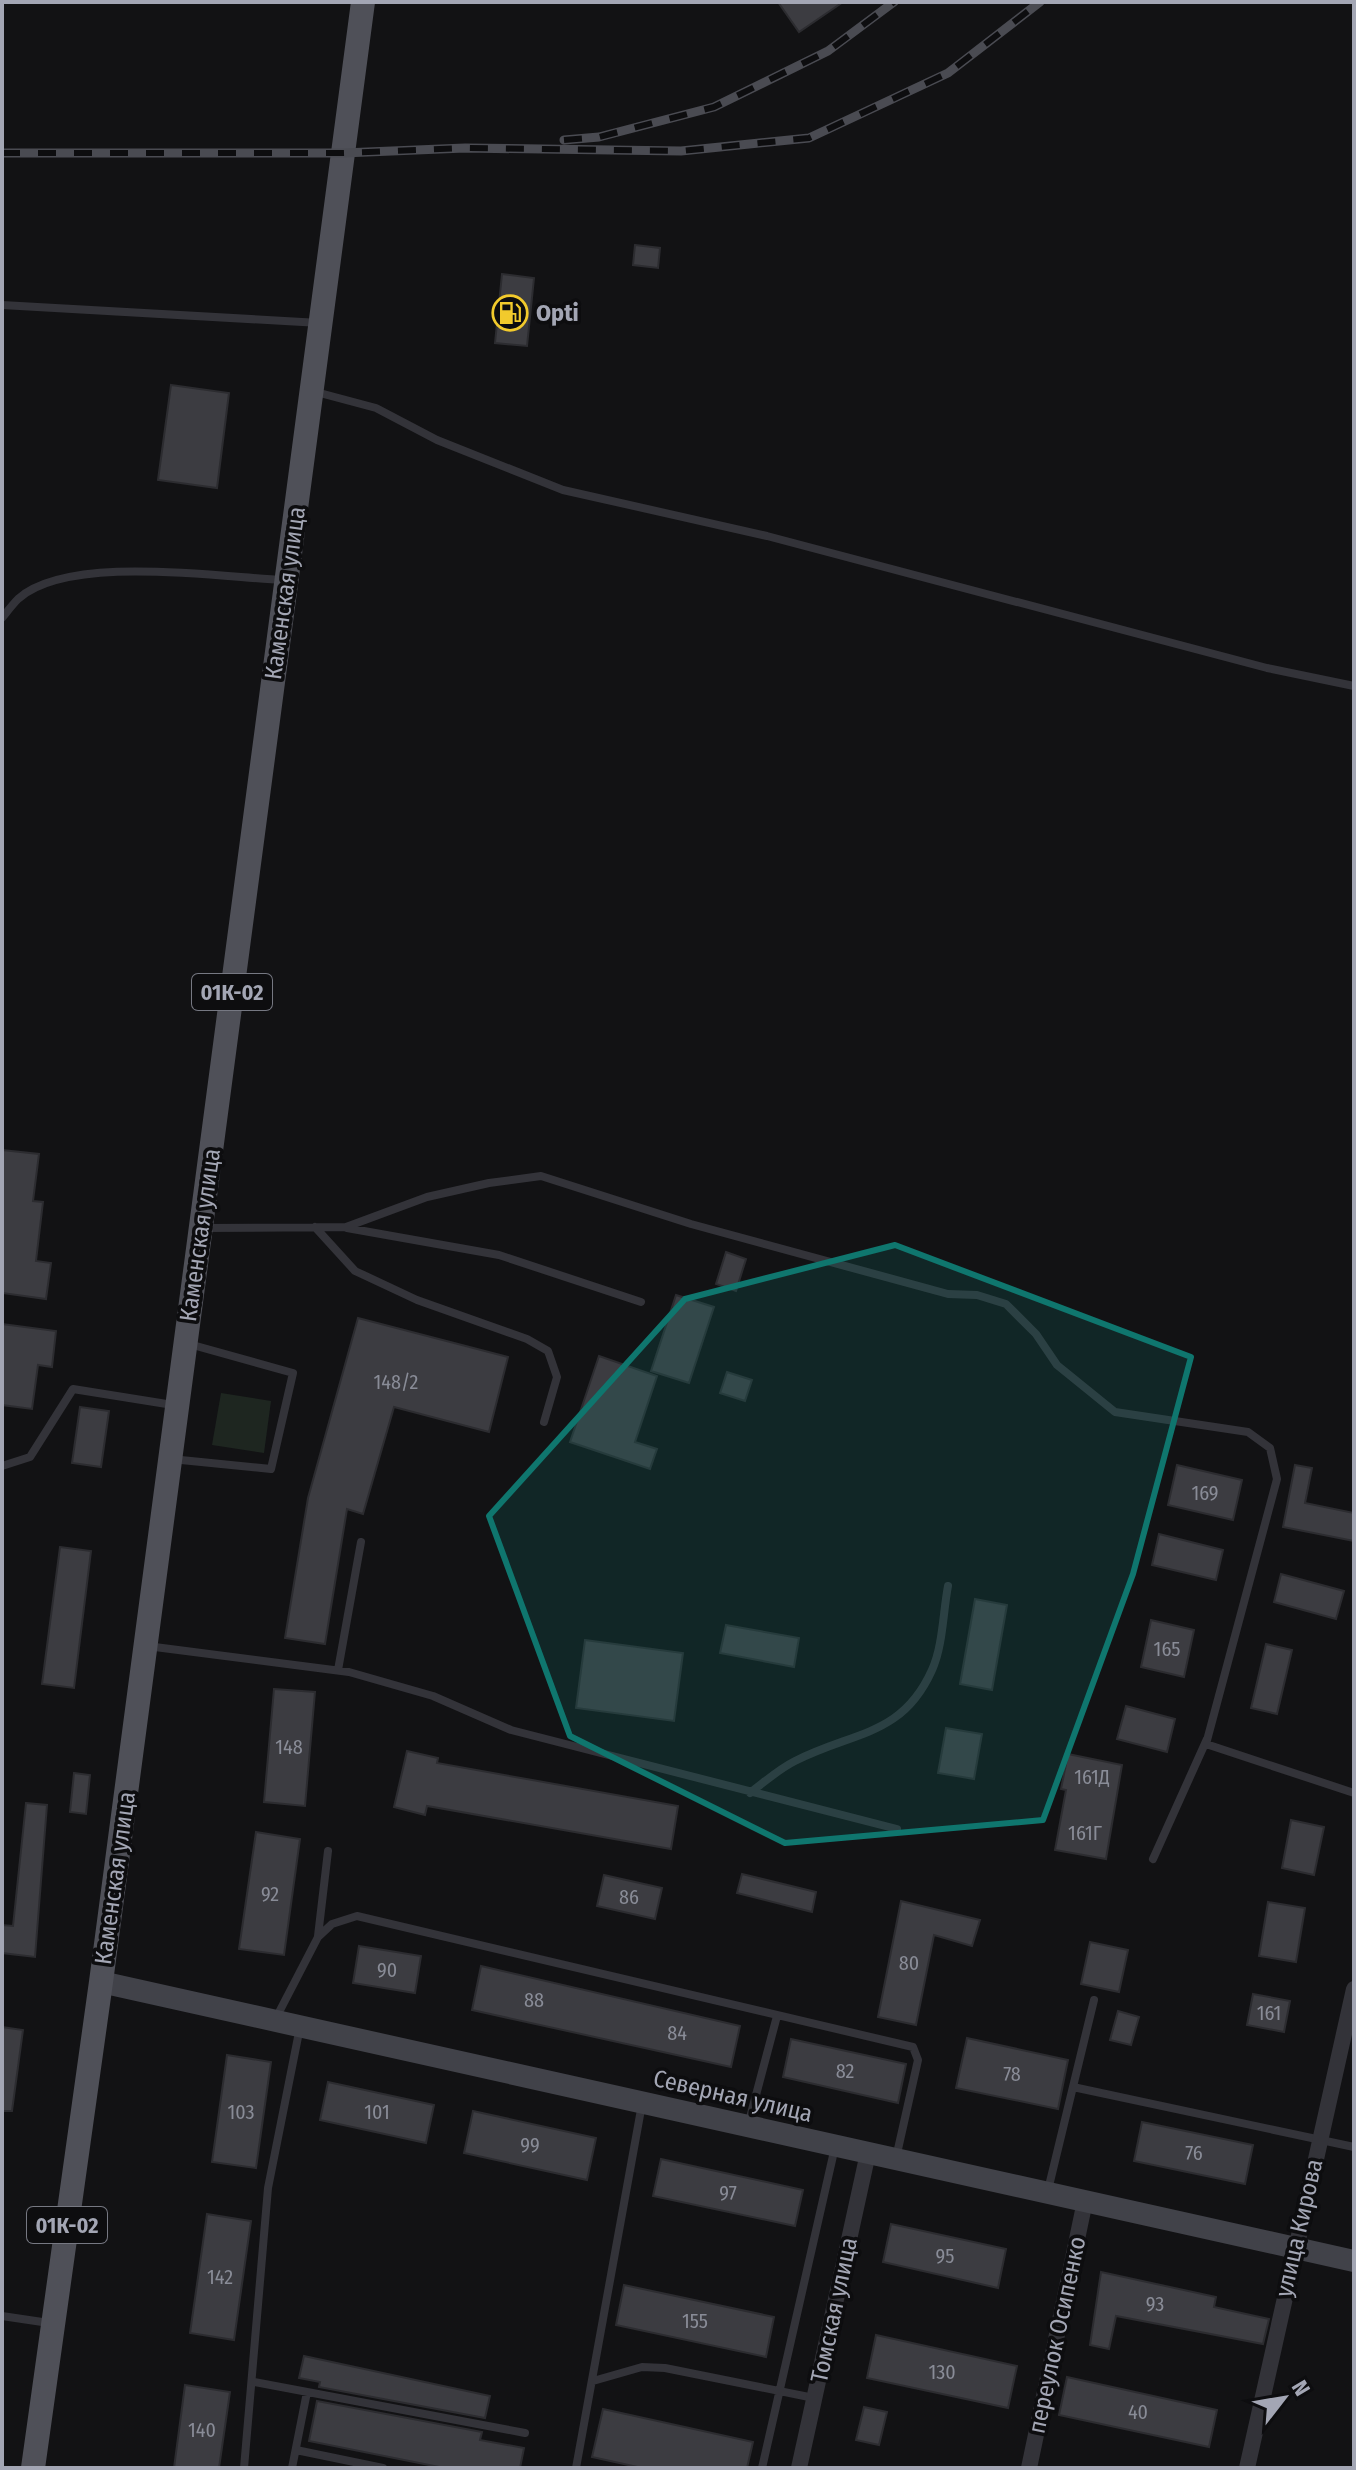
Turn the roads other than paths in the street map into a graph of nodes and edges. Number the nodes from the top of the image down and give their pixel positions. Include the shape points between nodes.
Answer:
1 (363, 2) edge
2 (2, 305) edge
3 (320, 323) junction
4 (311, 390) junction
5 (286, 581) junction
6 (2, 618) edge
7 (1354, 686) edge
8 (315, 1227) junction
9 (346, 1227) junction
10 (201, 1228) junction
11 (641, 1302) dead end
12 (185, 1342) junction
13 (178, 1406) junction
14 (544, 1422) dead end
15 (171, 1459) junction
16 (2, 1466) edge
17 (361, 1542) dead end
18 (948, 1586) dead end
19 (146, 1646) junction
20 (338, 1670) junction
21 (1207, 1738) junction
22 (750, 1793) junction
23 (1354, 1793) edge
24 (897, 1829) dead end
25 (328, 1851) dead end
26 (1153, 1859) dead end
27 (318, 1937) junction
28 (101, 1982) junction
29 (1354, 1989) edge
30 (1094, 2000) dead end
31 (777, 2016) junction
32 (275, 2021) junction
33 (300, 2026) junction
34 (1073, 2087) junction
35 (643, 2103) junction
36 (748, 2126) junction
37 (1319, 2139) junction
38 (835, 2146) junction
39 (1354, 2147) edge
40 (868, 2153) junction
41 (895, 2159) junction
42 (1048, 2193) junction
43 (1085, 2201) junction
44 (1293, 2248) junction
45 (1354, 2261) edge
46 (2, 2316) edge
47 (54, 2324) junction
48 (593, 2381) junction
49 (254, 2382) junction
50 (779, 2391) junction
51 (307, 2392) junction
52 (814, 2398) junction
53 (525, 2433) dead end
54 (296, 2450) junction
55 (33, 2468) edge
56 (244, 2468) edge
57 (292, 2468) edge
58 (383, 2468) edge
59 (577, 2468) edge
60 (762, 2468) edge
61 (799, 2468) edge
62 (1029, 2468) edge
63 (1247, 2468) edge

1 - 3 main road, Каменская улица / 01К-02
2 - 3 lane
3 - 4 main road, Каменская улица / 01К-02
4 - 5 main road, Каменская улица / 01К-02
4 - 7 lane via 376,408 437,440 563,490 767,536 1267,668
5 - 6 lane via 116,571 58,580 20,597
5 - 10 main road, Каменская улица / 01К-02
8 - 9 lane
8 - 10 lane
8 - 14 lane via 355,1271 548,1351 557,1377
9 - 11 lane via 499,1255
9 - 21 lane via 427,1197 541,1176 691,1224 948,1294 1006,1304 1057,1365 1115,1412 1248,1432 1270,1448 1277,1479
10 - 12 main road, Каменская улица / 01К-02
12 - 13 main road, Каменская улица / 01К-02
12 - 15 lane via 293,1373 271,1469
13 - 15 main road, Каменская улица / 01К-02
13 - 16 lane via 73,1389 30,1457
15 - 19 main road, Каменская улица / 01К-02
17 - 20 lane
18 - 22 lane via 933,1668 913,1704 885,1727 792,1762
19 - 20 lane
19 - 28 main road, Каменская улица / 01К-02
20 - 22 lane via 433,1696 511,1730
21 - 23 lane via 1206,1744
21 - 26 lane
22 - 24 lane
25 - 27 lane
27 - 31 lane via 332,1924 357,1916
27 - 32 lane
28 - 32 street, Северная улица
28 - 47 main road, Каменская улица / 01К-02
29 - 37 street, улица Кирова
30 - 34 lane
31 - 36 lane
31 - 41 lane via 913,2047 918,2060
32 - 33 street, Северная улица
33 - 35 street, Северная улица
33 - 49 lane via 268,2188
34 - 37 lane
34 - 42 lane
35 - 36 street, Северная улица
35 - 48 lane
36 - 38 street, Северная улица
37 - 39 lane
37 - 44 street, улица Кирова
38 - 40 street, Северная улица
38 - 50 lane
40 - 41 street, Северная улица
40 - 52 street, Томская улица
41 - 42 street, Северная улица
42 - 43 street, Северная улица
43 - 44 street, Северная улица
43 - 62 street, переулок Осипенко
44 - 45 street, Северная улица
44 - 63 street, улица Кирова
46 - 47 lane
47 - 55 main road, Каменская улица / 01К-02
48 - 50 lane via 616,2371 665,2368
48 - 59 lane
49 - 51 lane
49 - 56 lane
50 - 52 lane
50 - 60 lane
51 - 53 lane
51 - 54 lane
52 - 61 street, Томская улица
54 - 57 lane
54 - 58 lane

